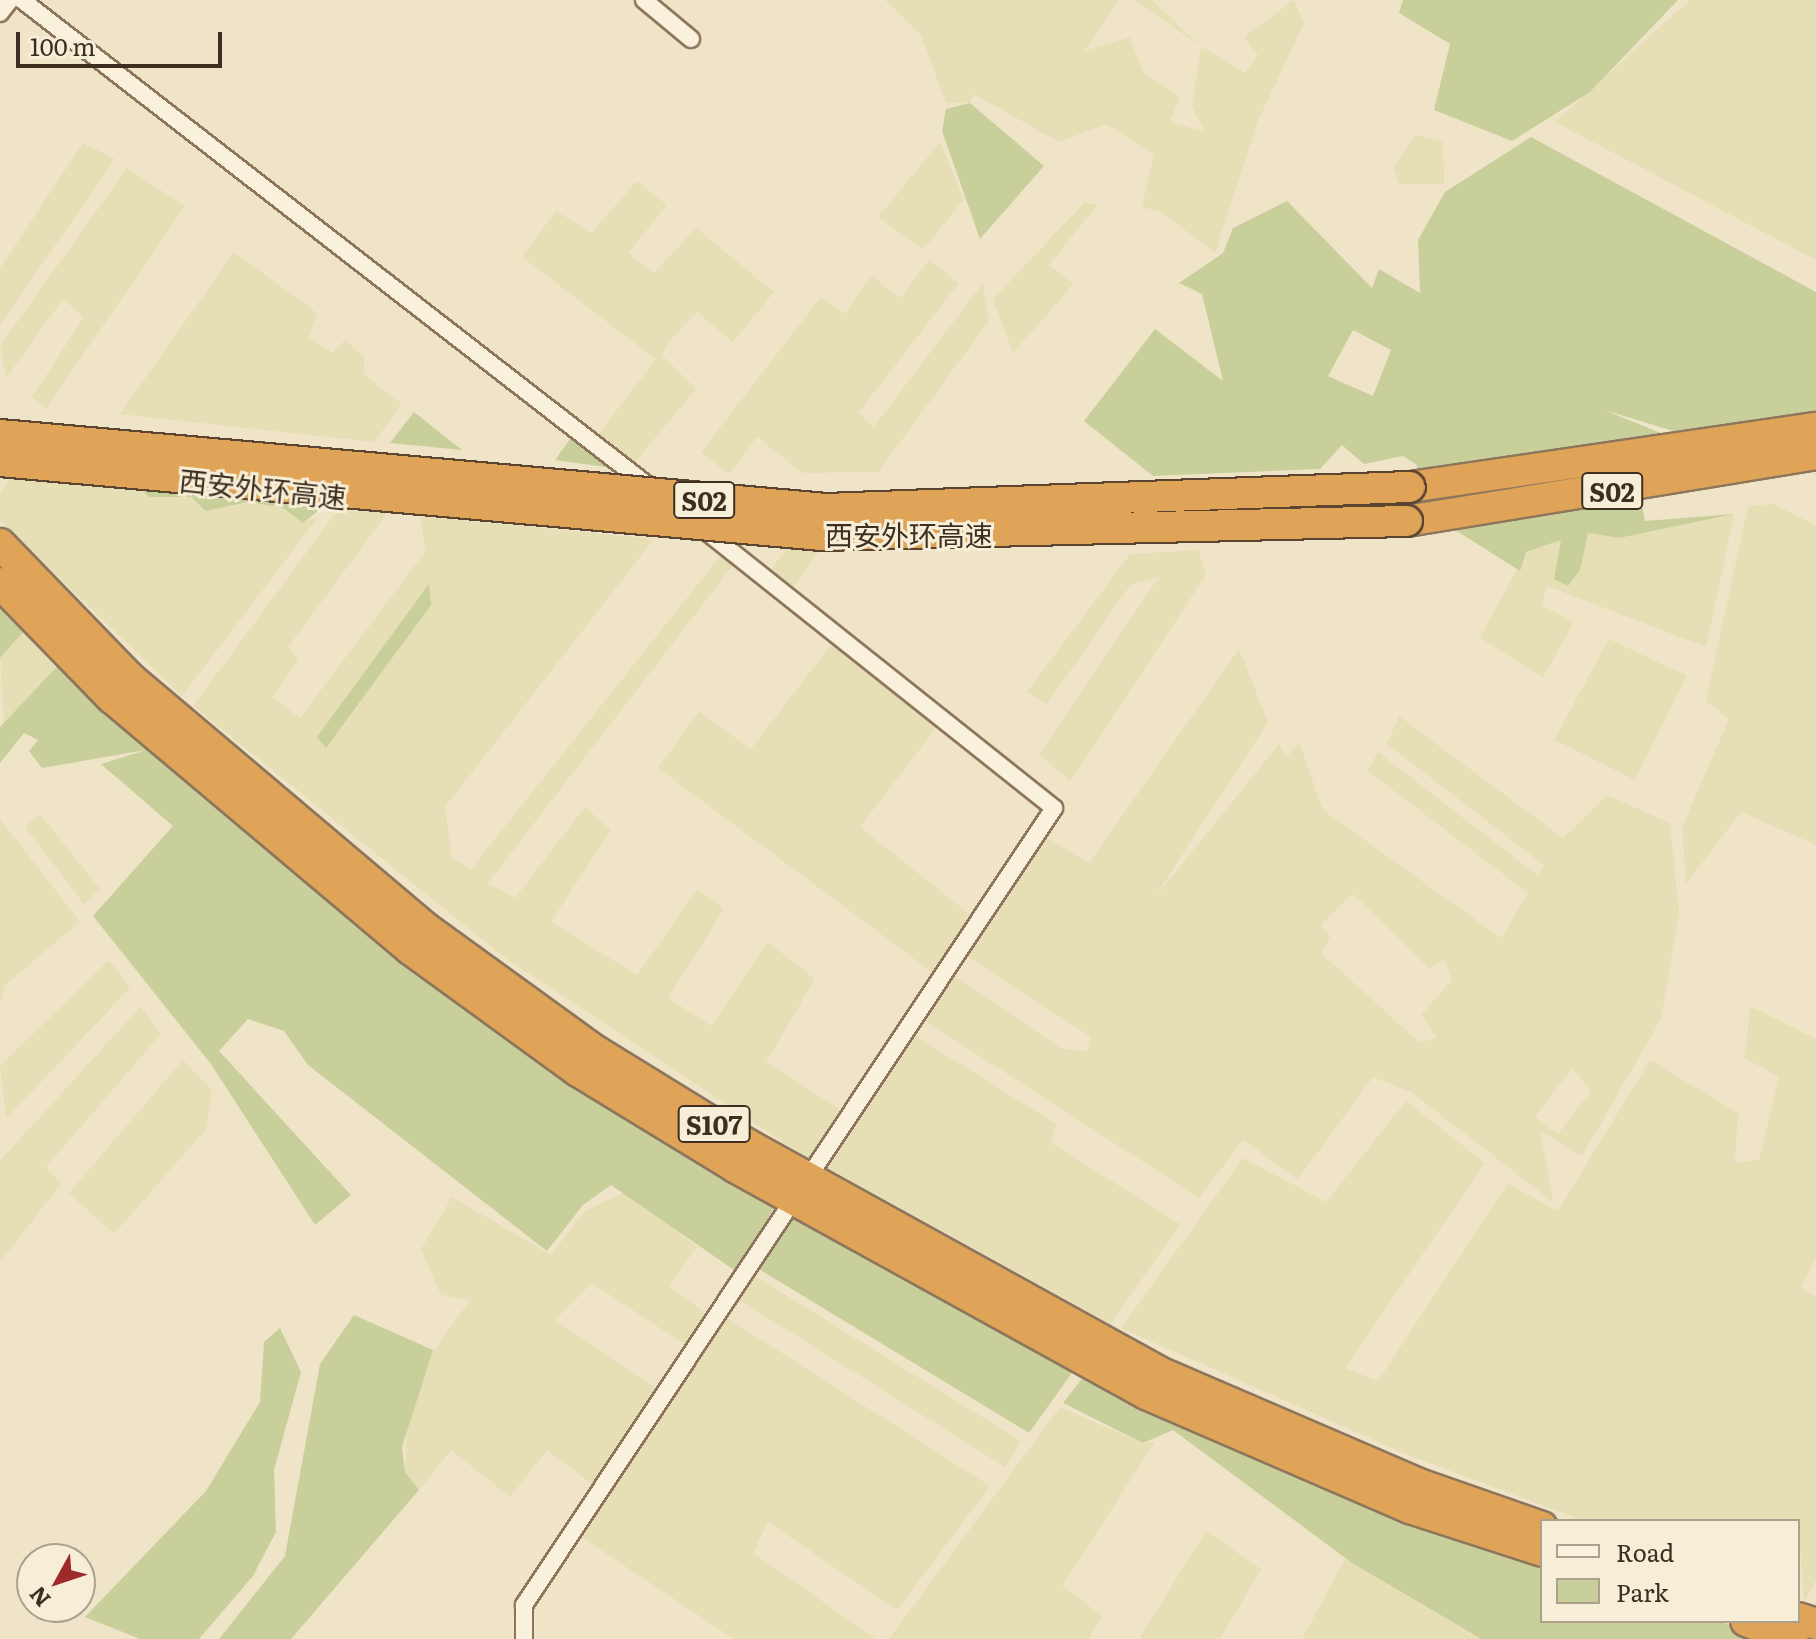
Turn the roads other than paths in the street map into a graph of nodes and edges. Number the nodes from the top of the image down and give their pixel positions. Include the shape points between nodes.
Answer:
1 (10, 0) edge
2 (22, 0) edge
3 (644, 0) edge
4 (0, 13) edge
5 (691, 39) dead end
6 (1816, 428) edge
7 (0, 435) edge
8 (1816, 454) edge
9 (0, 461) edge
10 (0, 544) edge
11 (0, 583) edge
12 (802, 1189) junction
13 (1540, 1526) edge
14 (1540, 1550) edge
15 (1751, 1623) edge
16 (524, 1639) edge
17 (1793, 1639) edge

1 - 4 street
2 - 12 street via 464,339 1054,808
3 - 5 street
6 - 7 highway, 西安外环高速 / S02, bridge via 1410,487 826,509
8 - 9 highway, 西安外环高速 / S02, bridge via 1407,521 821,535
10 - 12 highway, S107 via 131,679 427,929 594,1050
11 - 12 highway, S107 via 112,698 410,949 578,1071
12 - 13 highway, S107 via 1159,1372 1422,1485
12 - 14 highway, S107 via 1146,1394 1410,1508
12 - 16 street via 524,1605
15 - 17 highway

